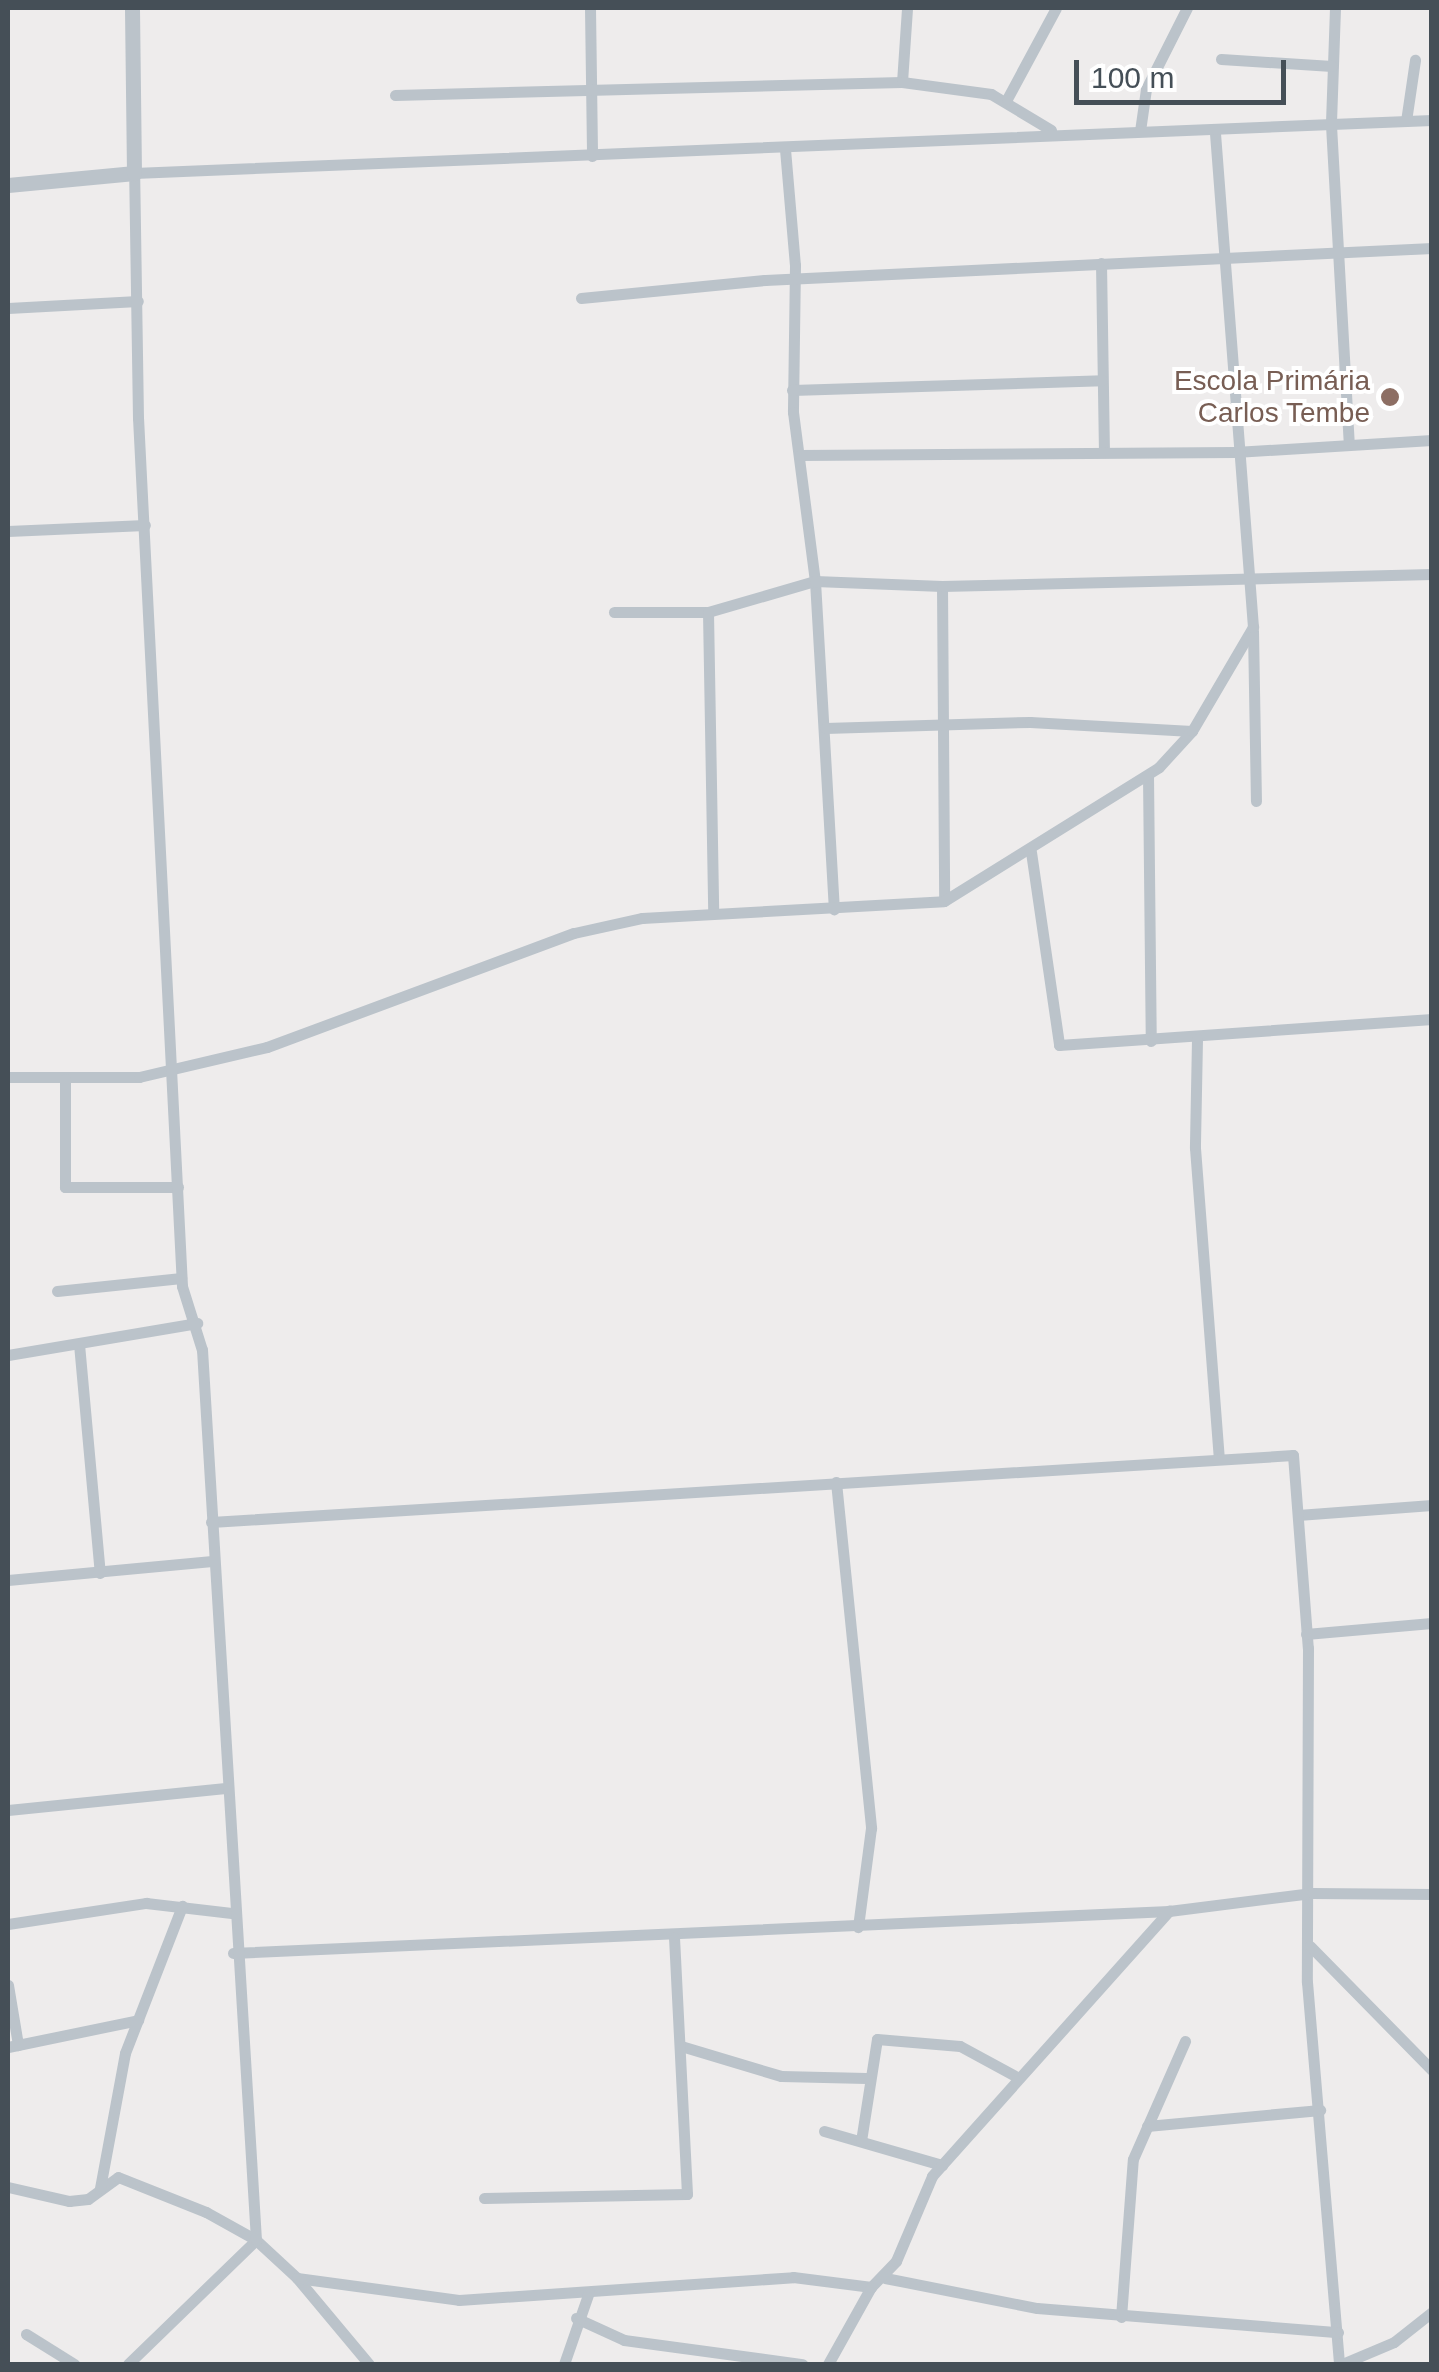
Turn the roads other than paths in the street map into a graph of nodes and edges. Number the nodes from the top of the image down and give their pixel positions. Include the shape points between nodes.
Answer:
1 (132, 8) edge
2 (590, 8) edge
3 (907, 8) edge
4 (1056, 8) edge
5 (1187, 8) edge
6 (1334, 8) edge
7 (1221, 59) dead end
8 (1415, 60) dead end
9 (1332, 66) junction
10 (902, 82) junction
11 (592, 86) junction
12 (394, 96) dead end
13 (1007, 99) junction
14 (1432, 120) edge
15 (1406, 122) junction
16 (1331, 125) junction
17 (1051, 130) junction
18 (1214, 131) junction
19 (1140, 132) junction
20 (784, 150) junction
21 (592, 156) junction
22 (134, 173) junction
23 (8, 185) edge
24 (1432, 248) edge
25 (1338, 253) junction
26 (1222, 259) junction
27 (1102, 263) junction
28 (793, 280) junction
29 (581, 298) dead end
30 (138, 300) junction
31 (8, 308) edge
32 (1102, 380) junction
33 (792, 390) junction
34 (1432, 440) edge
35 (1349, 442) junction
36 (1104, 452) junction
37 (1235, 452) junction
38 (800, 455) junction
39 (145, 525) junction
40 (8, 531) edge
41 (1432, 574) edge
42 (815, 581) junction
43 (1246, 581) junction
44 (942, 586) junction
45 (614, 612) dead end
46 (708, 612) junction
47 (1253, 627) junction
48 (938, 727) junction
49 (825, 728) junction
50 (1192, 731) junction
51 (1148, 775) junction
52 (1256, 801) dead end
53 (1031, 852) junction
54 (944, 901) junction
55 (834, 909) junction
56 (713, 911) junction
57 (1432, 1019) edge
58 (1197, 1039) junction
59 (1151, 1041) junction
60 (172, 1071) junction
61 (8, 1078) edge
62 (65, 1079) junction
63 (178, 1187) junction
64 (182, 1278) junction
65 (57, 1292) dead end
66 (197, 1323) junction
67 (79, 1344) junction
68 (8, 1354) edge
69 (1219, 1457) junction
70 (836, 1482) junction
71 (1432, 1505) edge
72 (1298, 1515) junction
73 (211, 1522) junction
74 (212, 1561) junction
75 (100, 1572) junction
76 (8, 1580) edge
77 (1432, 1623) edge
78 (1306, 1634) junction
79 (223, 1788) junction
80 (8, 1810) edge
81 (1312, 1892) junction
82 (1432, 1894) edge
83 (182, 1906) junction
84 (1169, 1911) junction
85 (231, 1913) junction
86 (8, 1924) edge
87 (858, 1927) junction
88 (674, 1937) junction
89 (1310, 1946) junction
90 (234, 1953) junction
91 (8, 1986) edge
92 (138, 2020) junction
93 (1185, 2041) dead end
94 (13, 2046) edge
95 (681, 2046) junction
96 (1432, 2070) edge
97 (866, 2078) junction
98 (1020, 2078) junction
99 (1320, 2110) junction
100 (1147, 2126) junction
101 (824, 2131) dead end
102 (860, 2141) junction
103 (942, 2165) junction
104 (8, 2187) edge
105 (100, 2190) junction
106 (484, 2198) dead end
107 (256, 2240) junction
108 (297, 2278) junction
109 (886, 2278) junction
110 (871, 2287) junction
111 (589, 2292) junction
112 (1432, 2312) edge
113 (1122, 2317) junction
114 (576, 2318) junction
115 (1415, 2326) junction
116 (1338, 2332) junction
117 (1432, 2332) edge
118 (26, 2334) dead end
119 (74, 2364) edge
120 (128, 2364) edge
121 (369, 2364) edge
122 (564, 2364) edge
123 (802, 2364) edge
124 (828, 2364) edge
125 (1340, 2364) edge

1 - 22 street
2 - 11 street
3 - 10 street
4 - 13 street
5 - 19 street via 1146,89
6 - 9 street
7 - 9 street
8 - 15 street
9 - 16 street
10 - 11 street
10 - 13 street
11 - 12 street
11 - 21 street
13 - 17 street
14 - 15 street
15 - 16 street
16 - 18 street
16 - 25 street
17 - 19 street
17 - 20 street
18 - 19 street
18 - 26 street
20 - 21 street
20 - 28 street
21 - 22 street
22 - 23 street
22 - 30 street
24 - 25 street
25 - 26 street
25 - 35 street
26 - 27 street
26 - 37 street
27 - 28 street
27 - 32 street
28 - 29 street
28 - 33 street
30 - 31 street
30 - 39 street
32 - 33 street
32 - 36 street
33 - 38 street
34 - 35 street
35 - 37 street
36 - 37 street
36 - 38 street
37 - 43 street
38 - 42 street
39 - 40 street
39 - 60 street
41 - 43 street
42 - 44 street
42 - 46 street
42 - 49 street
43 - 44 street
43 - 47 street
44 - 48 street
45 - 46 street
46 - 56 street
47 - 50 street
47 - 52 street
48 - 49 street
48 - 50 street via 1030,722
48 - 54 street
49 - 55 street
50 - 51 street
51 - 53 street
51 - 59 street
53 - 54 street
53 - 59 street via 1058,1045
54 - 55 street
55 - 56 street
56 - 60 street via 574,933 330,1029
57 - 58 street
58 - 59 street
58 - 69 street via 1195,1148
60 - 62 street
60 - 63 street
61 - 62 street
62 - 63 street via 65,1188
63 - 64 street
64 - 65 street
64 - 66 street
66 - 67 street
66 - 73 street
67 - 68 street
67 - 75 street
69 - 70 street
69 - 72 street via 1293,1455
70 - 73 street
70 - 87 street via 870,1828
71 - 72 street
72 - 78 street
73 - 74 street
74 - 75 street
74 - 79 street
75 - 76 street
77 - 78 street
78 - 81 street
79 - 80 street
79 - 85 street
81 - 82 street
81 - 84 street
81 - 89 street
83 - 85 street
83 - 86 street via 146,1903
83 - 92 street
84 - 87 street
84 - 98 street
85 - 90 street
87 - 88 street
88 - 90 street
88 - 95 street
89 - 96 street
89 - 99 street
90 - 107 street
91 - 94 street
92 - 94 street
92 - 105 street via 100,2157
93 - 100 street
95 - 97 street via 781,2076
95 - 106 street via 687,2194
97 - 98 street via 877,2039 960,2046
97 - 102 street
98 - 103 street
99 - 100 street
99 - 116 street
100 - 113 street via 1133,2158
101 - 102 street
102 - 103 street
103 - 109 street
104 - 105 street via 58,2201
105 - 107 street via 118,2177
107 - 108 street
107 - 120 street
108 - 111 street via 459,2300
108 - 121 street
109 - 110 street
109 - 113 street
110 - 111 street via 793,2277
110 - 124 street
111 - 114 street
112 - 115 street
113 - 116 street
114 - 122 street
114 - 123 street via 624,2340
115 - 117 street
115 - 125 street
116 - 125 street
118 - 119 street

